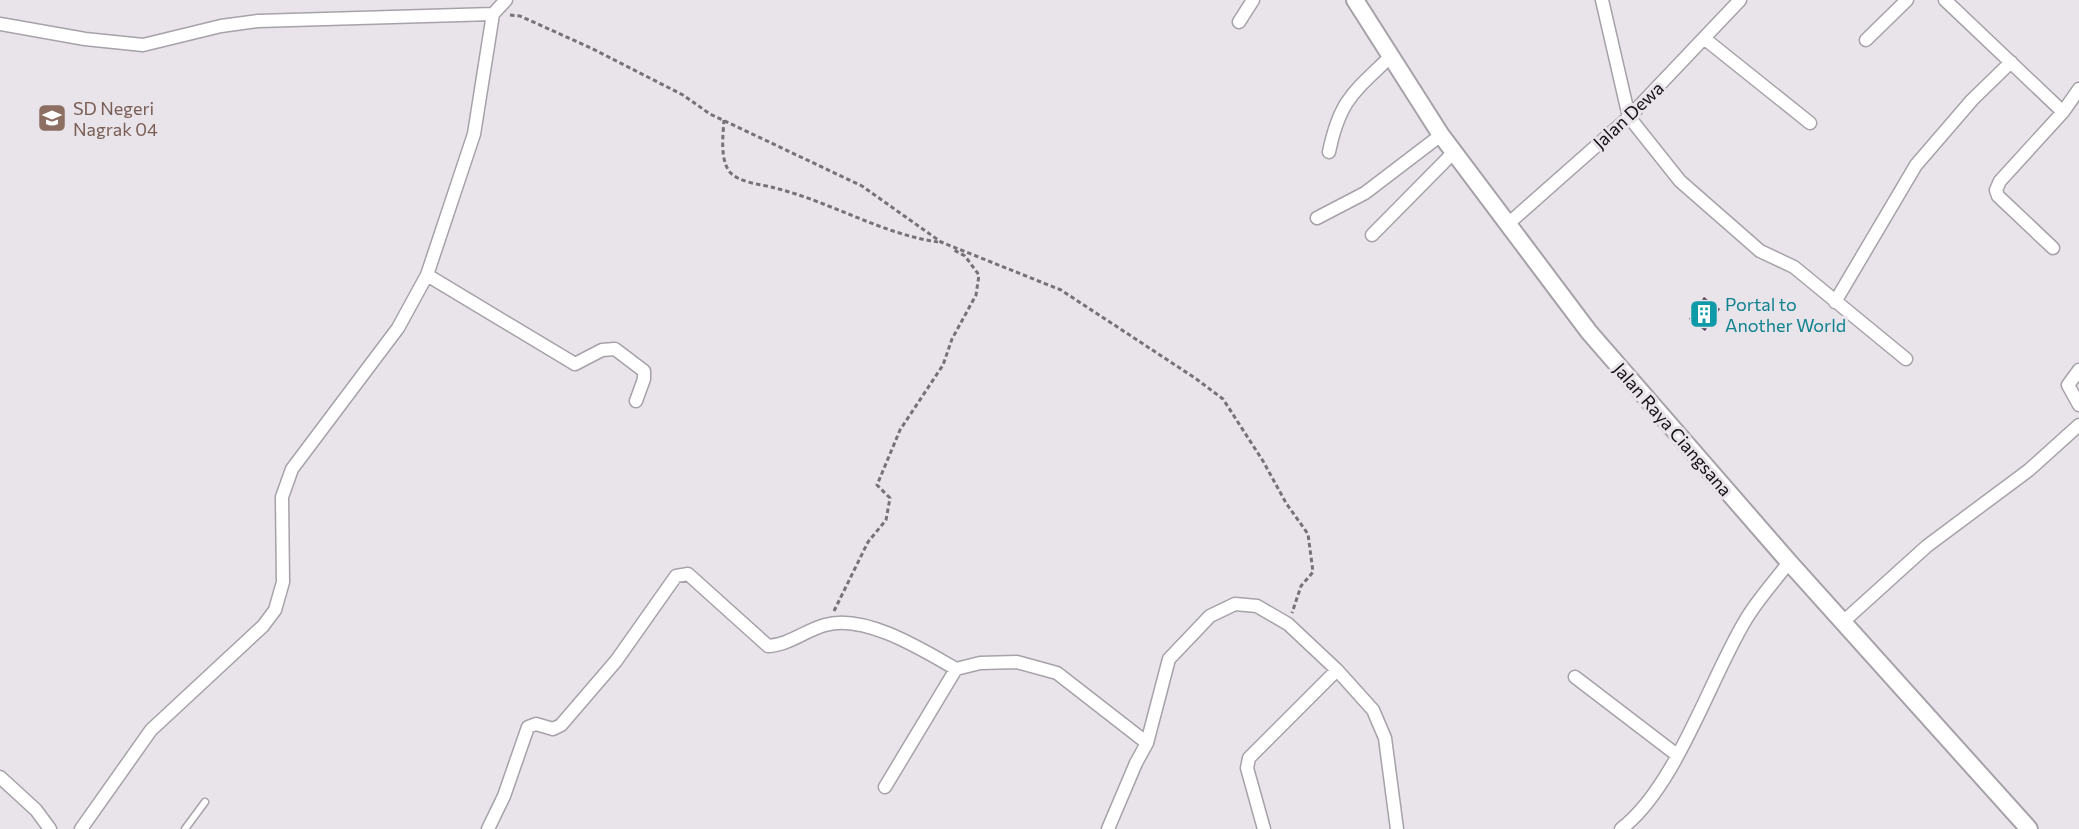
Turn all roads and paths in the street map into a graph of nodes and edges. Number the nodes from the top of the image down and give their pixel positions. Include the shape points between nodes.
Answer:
1 (506, 0) edge
2 (1253, 0) edge
3 (1355, 0) edge
4 (1602, 0) edge
5 (1740, 0) edge
6 (1907, 0) edge
7 (1945, 0) edge
8 (493, 14) junction
9 (1239, 22) dead end
10 (0, 24) edge
11 (1705, 39) junction
12 (1866, 40) dead end
13 (1391, 56) junction
14 (2011, 62) junction
15 (2079, 89) edge
16 (2063, 112) junction
17 (1629, 117) junction
18 (724, 120) junction
19 (1810, 123) dead end
20 (1441, 135) junction
21 (1329, 152) dead end
22 (1454, 152) junction
23 (1317, 218) dead end
24 (1509, 223) junction
25 (1372, 235) dead end
26 (940, 243) junction
27 (2053, 248) dead end
28 (427, 275) junction
29 (1835, 302) junction
30 (1906, 359) dead end
31 (2079, 370) edge
32 (636, 400) dead end
33 (2079, 405) edge
34 (2079, 425) edge
35 (1789, 562) junction
36 (1844, 621) junction
37 (827, 624) junction
38 (1288, 624) junction
39 (956, 669) junction
40 (1337, 670) junction
41 (1575, 677) dead end
42 (1147, 743) junction
43 (1677, 755) junction
44 (0, 777) edge
45 (885, 787) dead end
46 (206, 802) dead end
47 (50, 829) edge
48 (81, 829) edge
49 (184, 829) edge
50 (488, 829) edge
51 (1108, 829) edge
52 (1264, 829) edge
53 (1397, 829) edge
54 (1621, 829) edge
55 (2030, 829) edge

1 - 8 street
2 - 9 street
3 - 13 main road, Jalan Raya Ciangsana
4 - 17 street
5 - 11 street, Jalan Dewa
6 - 12 street
7 - 14 street
8 - 10 street via 258,21 143,45
8 - 18 path via 520,16 591,48
8 - 28 street via 474,134
11 - 17 street, Jalan Dewa
11 - 19 street
13 - 20 main road, Jalan Raya Ciangsana
13 - 21 street via 1346,100 1335,123
14 - 16 street
14 - 29 street via 1916,165
15 - 16 street
16 - 27 street via 1996,190
17 - 24 street, Jalan Dewa
17 - 29 street via 1680,181 1719,218 1760,251 1794,267
18 - 26 path via 862,186
18 - 26 path via 724,160 738,179 807,196 910,238
20 - 22 main road, Jalan Raya Ciangsana
20 - 23 street via 1365,193
22 - 24 main road, Jalan Raya Ciangsana
22 - 25 street
24 - 35 main road, Jalan Raya Ciangsana via 1589,333
26 - 37 path via 965,256 979,275 976,295 943,365 900,430 877,485 890,498 886,520 868,542
26 - 38 path via 1061,290 1223,399 1308,534 1313,572 1301,586
28 - 32 street via 575,364 607,349 620,351 644,371
28 - 48 street via 398,328 292,469 282,497 283,582 275,610 264,626 151,730
29 - 30 street
31 - 33 street via 2068,385
34 - 36 street via 2028,470 1926,546
35 - 36 main road, Jalan Raya Ciangsana
35 - 43 street via 1746,620
36 - 55 main road, Jalan Raya Ciangsana
37 - 39 street via 845,623 879,631 915,645
37 - 50 street via 778,646 768,646 688,574 676,576 616,661 561,725 553,729 536,724 528,727
38 - 40 street
38 - 42 street via 1257,606 1235,604 1210,616 1169,659
39 - 42 street via 980,663 1017,663 1057,673
39 - 45 street
40 - 52 street via 1249,758 1248,768
40 - 53 street via 1373,710 1385,738
41 - 43 street
42 - 51 street
43 - 54 street via 1652,796
44 - 47 street via 36,810
46 - 49 lane

